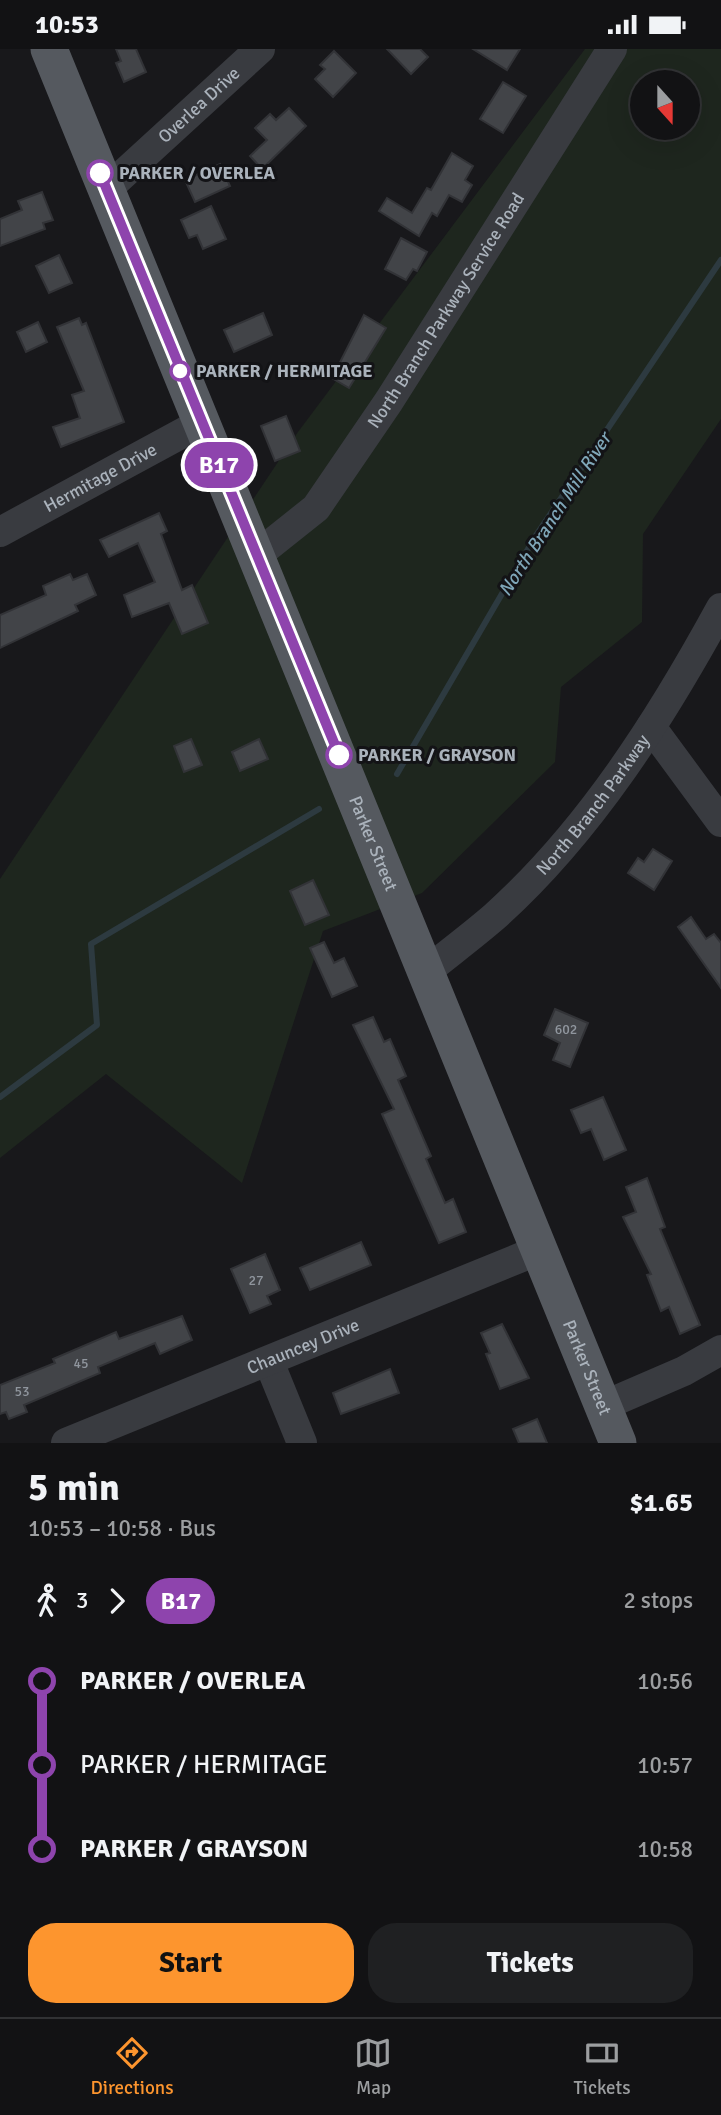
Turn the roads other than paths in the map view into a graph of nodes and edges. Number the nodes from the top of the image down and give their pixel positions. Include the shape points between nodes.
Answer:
1 (49, 49) edge
2 (260, 49) edge
3 (612, 49) edge
4 (106, 190) junction
5 (201, 423) junction
6 (0, 531) edge
7 (257, 555) junction
8 (721, 608) edge
9 (650, 727) junction
10 (721, 822) edge
11 (427, 971) junction
12 (539, 1250) junction
13 (721, 1350) edge
14 (269, 1362) junction
15 (603, 1406) junction
16 (66, 1443) edge
17 (302, 1443) edge
18 (618, 1443) edge

1 - 4 main road, Parker Street
2 - 4 street, Overlea Drive
3 - 7 street, North Branch Parkway Service Road via 316,508
4 - 5 main road, Parker Street
5 - 6 street, Hermitage Drive
5 - 7 main road, Parker Street
7 - 11 main road, Parker Street
8 - 9 street, North Branch Parkway
9 - 10 street
9 - 11 street, North Branch Parkway via 575,831 495,915
11 - 12 main road, Parker Street
12 - 14 street, Chauncey Drive
12 - 15 main road, Parker Street
13 - 15 street
14 - 16 street, Chauncey Drive
14 - 17 street
15 - 18 main road, Parker Street

